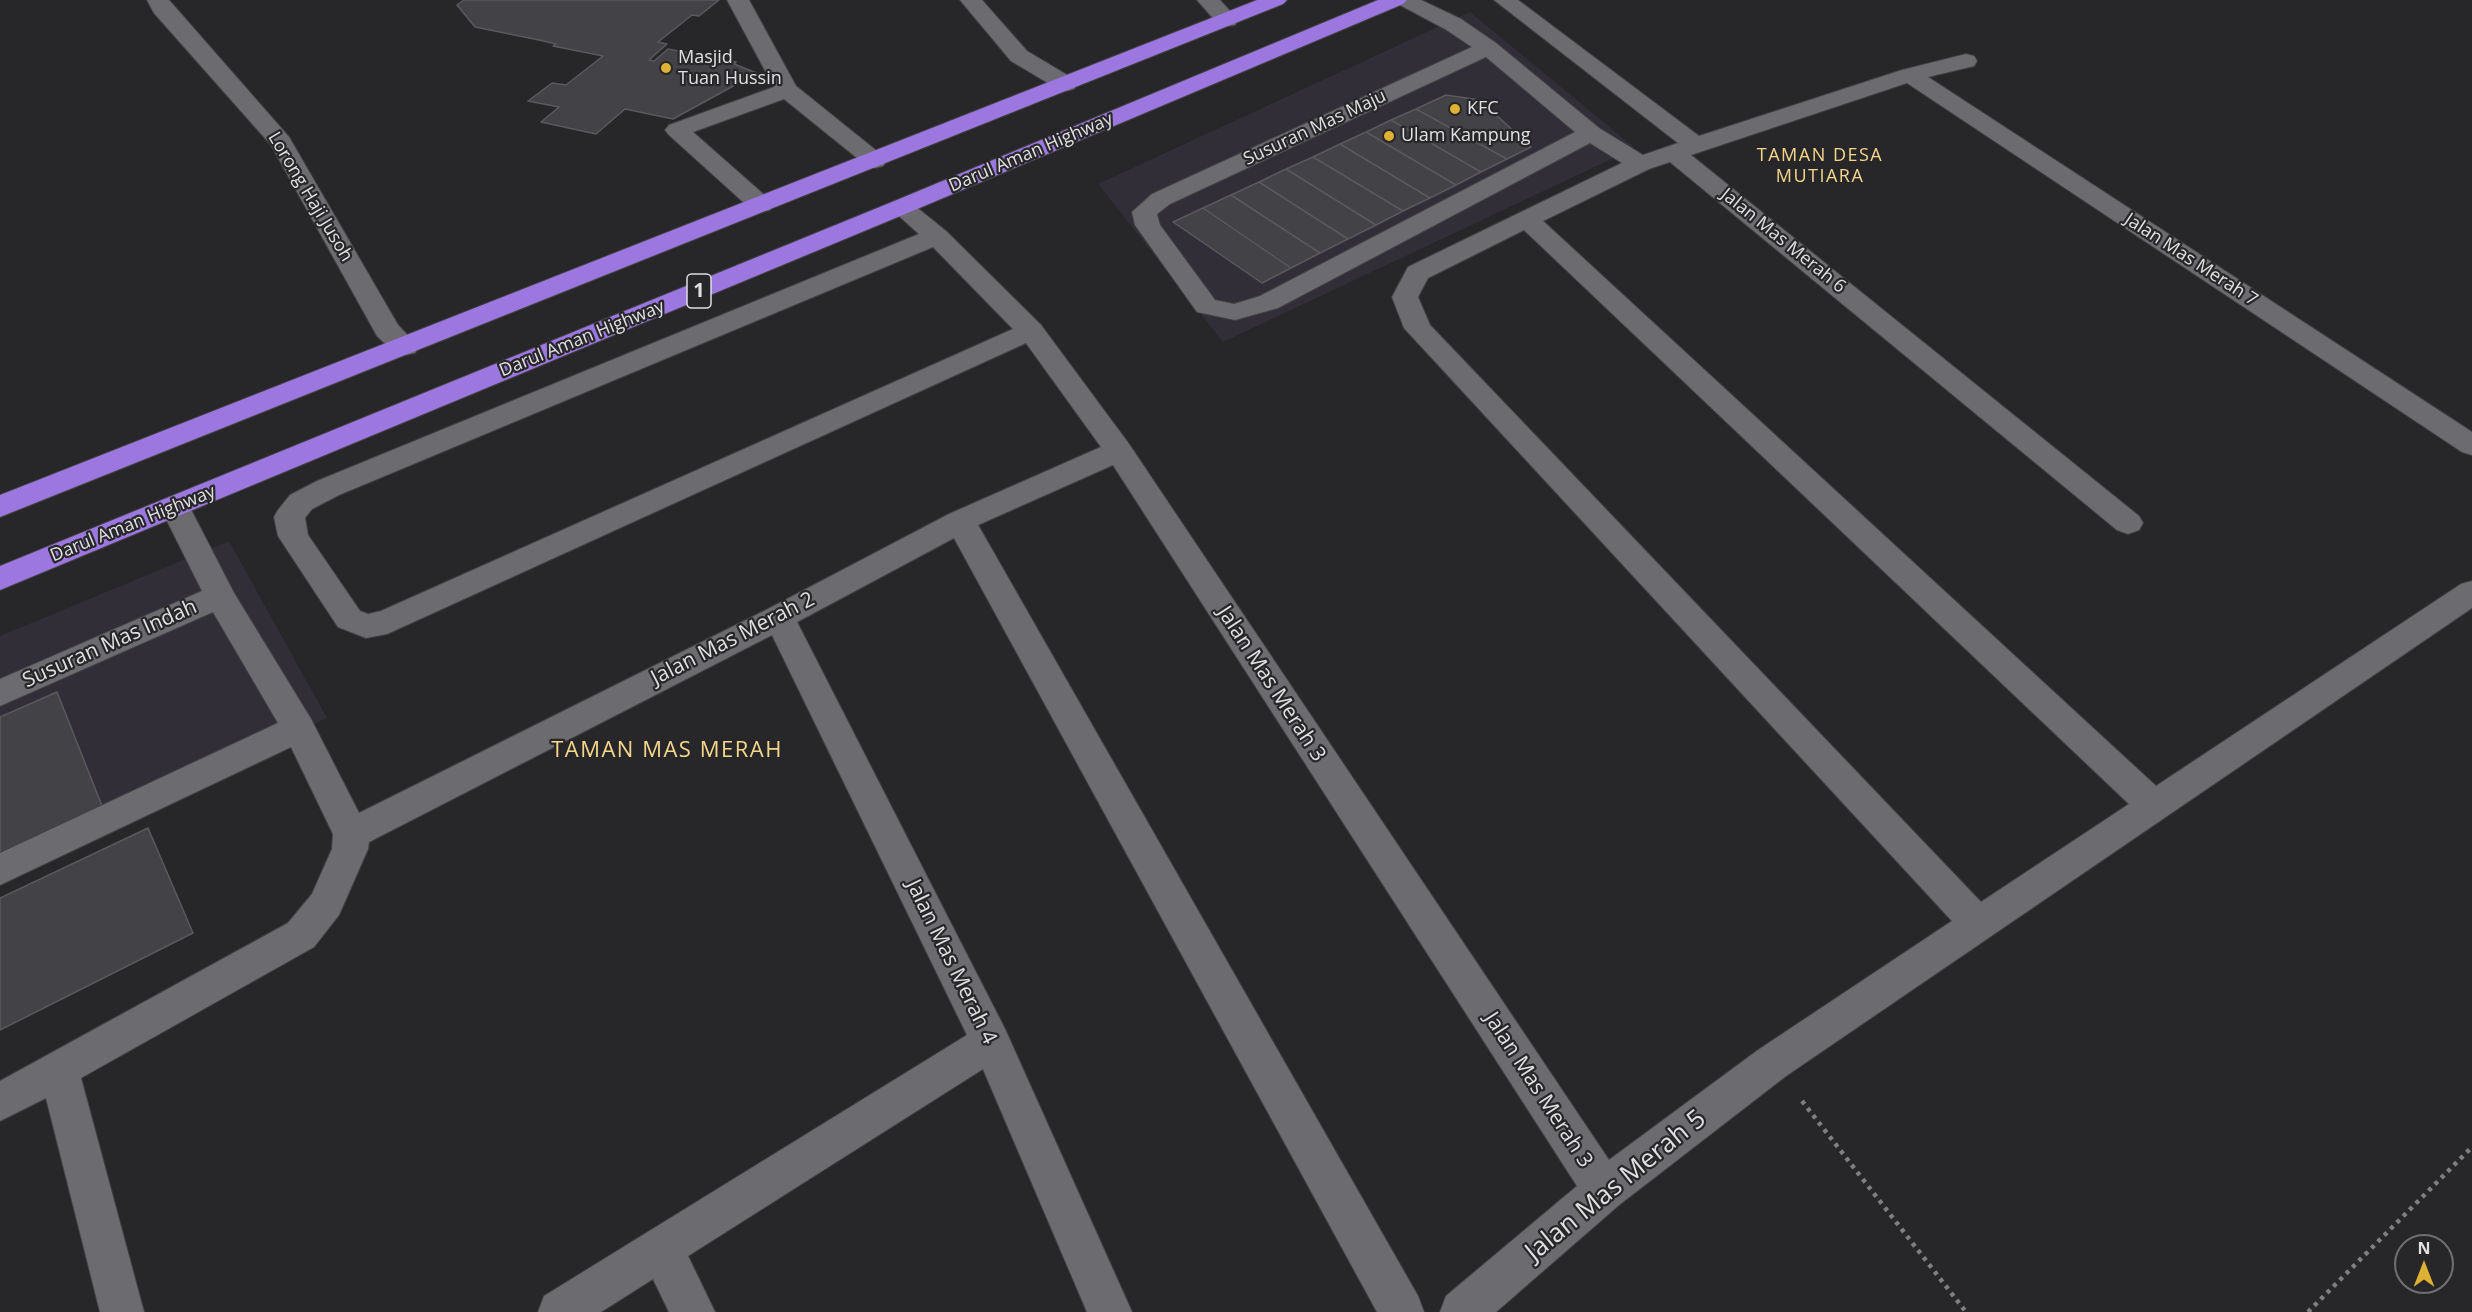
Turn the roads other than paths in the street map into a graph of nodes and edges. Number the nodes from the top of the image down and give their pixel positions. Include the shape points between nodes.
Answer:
1 (158, 0) edge
2 (738, 0) edge
3 (971, 0) edge
4 (1208, 0) edge
5 (1276, 0) edge
6 (1396, 0) edge
7 (1405, 0) edge
8 (1505, 0) edge
9 (1227, 20) junction
10 (1488, 48) junction
11 (1966, 61) dead end
12 (1910, 75) junction
13 (1066, 84) junction
14 (787, 90) junction
15 (1591, 133) junction
16 (1686, 149) junction
17 (875, 161) junction
18 (1640, 165) junction
19 (761, 205) junction
20 (901, 207) junction
21 (1528, 220) junction
22 (937, 236) junction
23 (1031, 331) junction
24 (405, 347) junction
25 (2472, 445) edge
26 (1119, 451) junction
27 (0, 507) edge
28 (175, 507) junction
29 (960, 521) junction
30 (2128, 523) dead end
31 (0, 579) edge
32 (2472, 592) edge
33 (220, 596) junction
34 (779, 617) junction
35 (0, 693) edge
36 (299, 728) junction
37 (2154, 806) junction
38 (351, 834) junction
39 (0, 870) edge
40 (1978, 924) junction
41 (991, 1042) junction
42 (58, 1071) junction
43 (0, 1102) edge
44 (1604, 1190) junction
45 (661, 1248) junction
46 (122, 1312) edge
47 (560, 1312) edge
48 (693, 1312) edge
49 (1110, 1312) edge
50 (1402, 1312) edge
51 (1462, 1312) edge

1 - 24 street, Lorong Haji Jusoh via 281,142 387,330
2 - 14 street
3 - 13 street via 1019,56
4 - 9 street
5 - 9 highway
6 - 20 highway, Darul Aman Highway / 1
7 - 10 street via 1453,24
8 - 16 street, Jalan Mas Merah 6 via 1662,121
9 - 13 highway
10 - 15 street
10 - 15 street, Susuran Mas Maju via 1161,199 1144,212 1148,225 1206,306 1235,312 1269,302
11 - 12 street
12 - 16 street
12 - 25 street, Jalan Mas Merah 7
13 - 17 highway
14 - 17 street
14 - 19 street via 677,130
15 - 18 street
16 - 18 street
16 - 30 street, Jalan Mas Merah 6
17 - 19 highway
18 - 21 street
19 - 24 highway
20 - 22 street, Jalan Mas Merah 3
20 - 28 highway, Darul Aman Highway / 1
21 - 37 street
21 - 40 street via 1417,273 1406,297 1418,328
22 - 23 street, Jalan Mas Merah 3
22 - 23 street via 350,478 301,501 289,517 293,536 349,619 366,626 387,622
23 - 26 street, Jalan Mas Merah 3
24 - 27 highway
26 - 29 street, Jalan Mas Merah 2
26 - 44 street, Jalan Mas Merah 3
28 - 31 highway, Darul Aman Highway / 1
28 - 33 street
29 - 34 street, Jalan Mas Merah 2
29 - 50 street
32 - 37 street, Jalan Mas Merah 5
33 - 35 street, Susuran Mas Indah
33 - 36 street
34 - 38 street, Jalan Mas Merah 2
34 - 41 street, Jalan Mas Merah 4
36 - 38 street
36 - 39 street
37 - 40 street, Jalan Mas Merah 5
38 - 42 street via 350,849 326,904 302,935
40 - 44 street, Jalan Mas Merah 5 via 1772,1063
41 - 45 street
41 - 49 street, Jalan Mas Merah 4
42 - 43 street
42 - 46 street
44 - 51 street, Jalan Mas Merah 5
45 - 47 street
45 - 48 street

